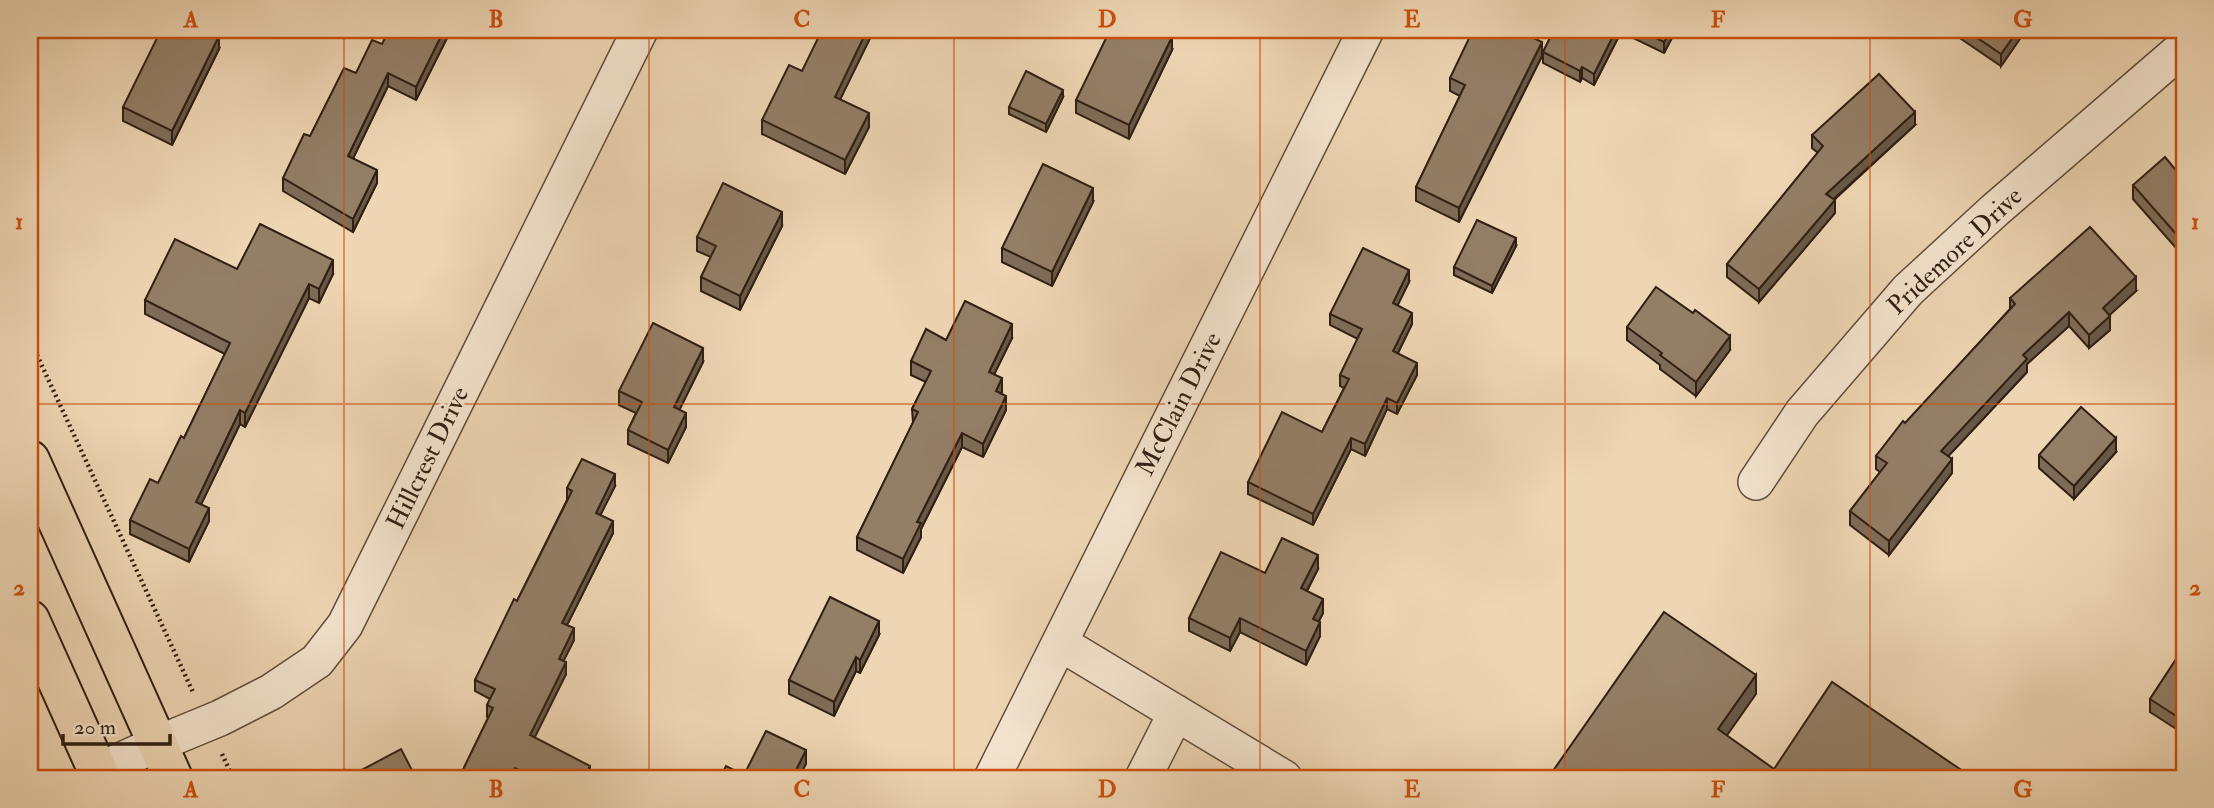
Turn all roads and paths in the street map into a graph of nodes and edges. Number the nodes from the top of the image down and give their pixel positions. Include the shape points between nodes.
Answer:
1 (640, 30) edge
2 (1366, 30) edge
3 (2184, 47) edge
4 (30, 340) edge
5 (30, 460) edge
6 (1756, 482) dead end
7 (30, 620) edge
8 (1060, 643) junction
9 (1176, 713) junction
10 (208, 723) junction
11 (157, 744) junction
12 (100, 775) edge
13 (173, 778) edge
14 (992, 778) edge
15 (1143, 778) edge
16 (1284, 778) edge

1 - 10 street, Hillcrest Drive via 345,625 317,660 271,692
2 - 8 street, McClain Drive
3 - 6 street, Pridemore Drive via 1908,290 1802,414
4 - 10 path
5 - 11 main road
7 - 12 main road
8 - 9 street
8 - 14 street, McClain Drive
9 - 15 street
9 - 16 street
10 - 11 street, Hillcrest Drive
11 - 12 street, Hillcrest Drive
11 - 13 main road

